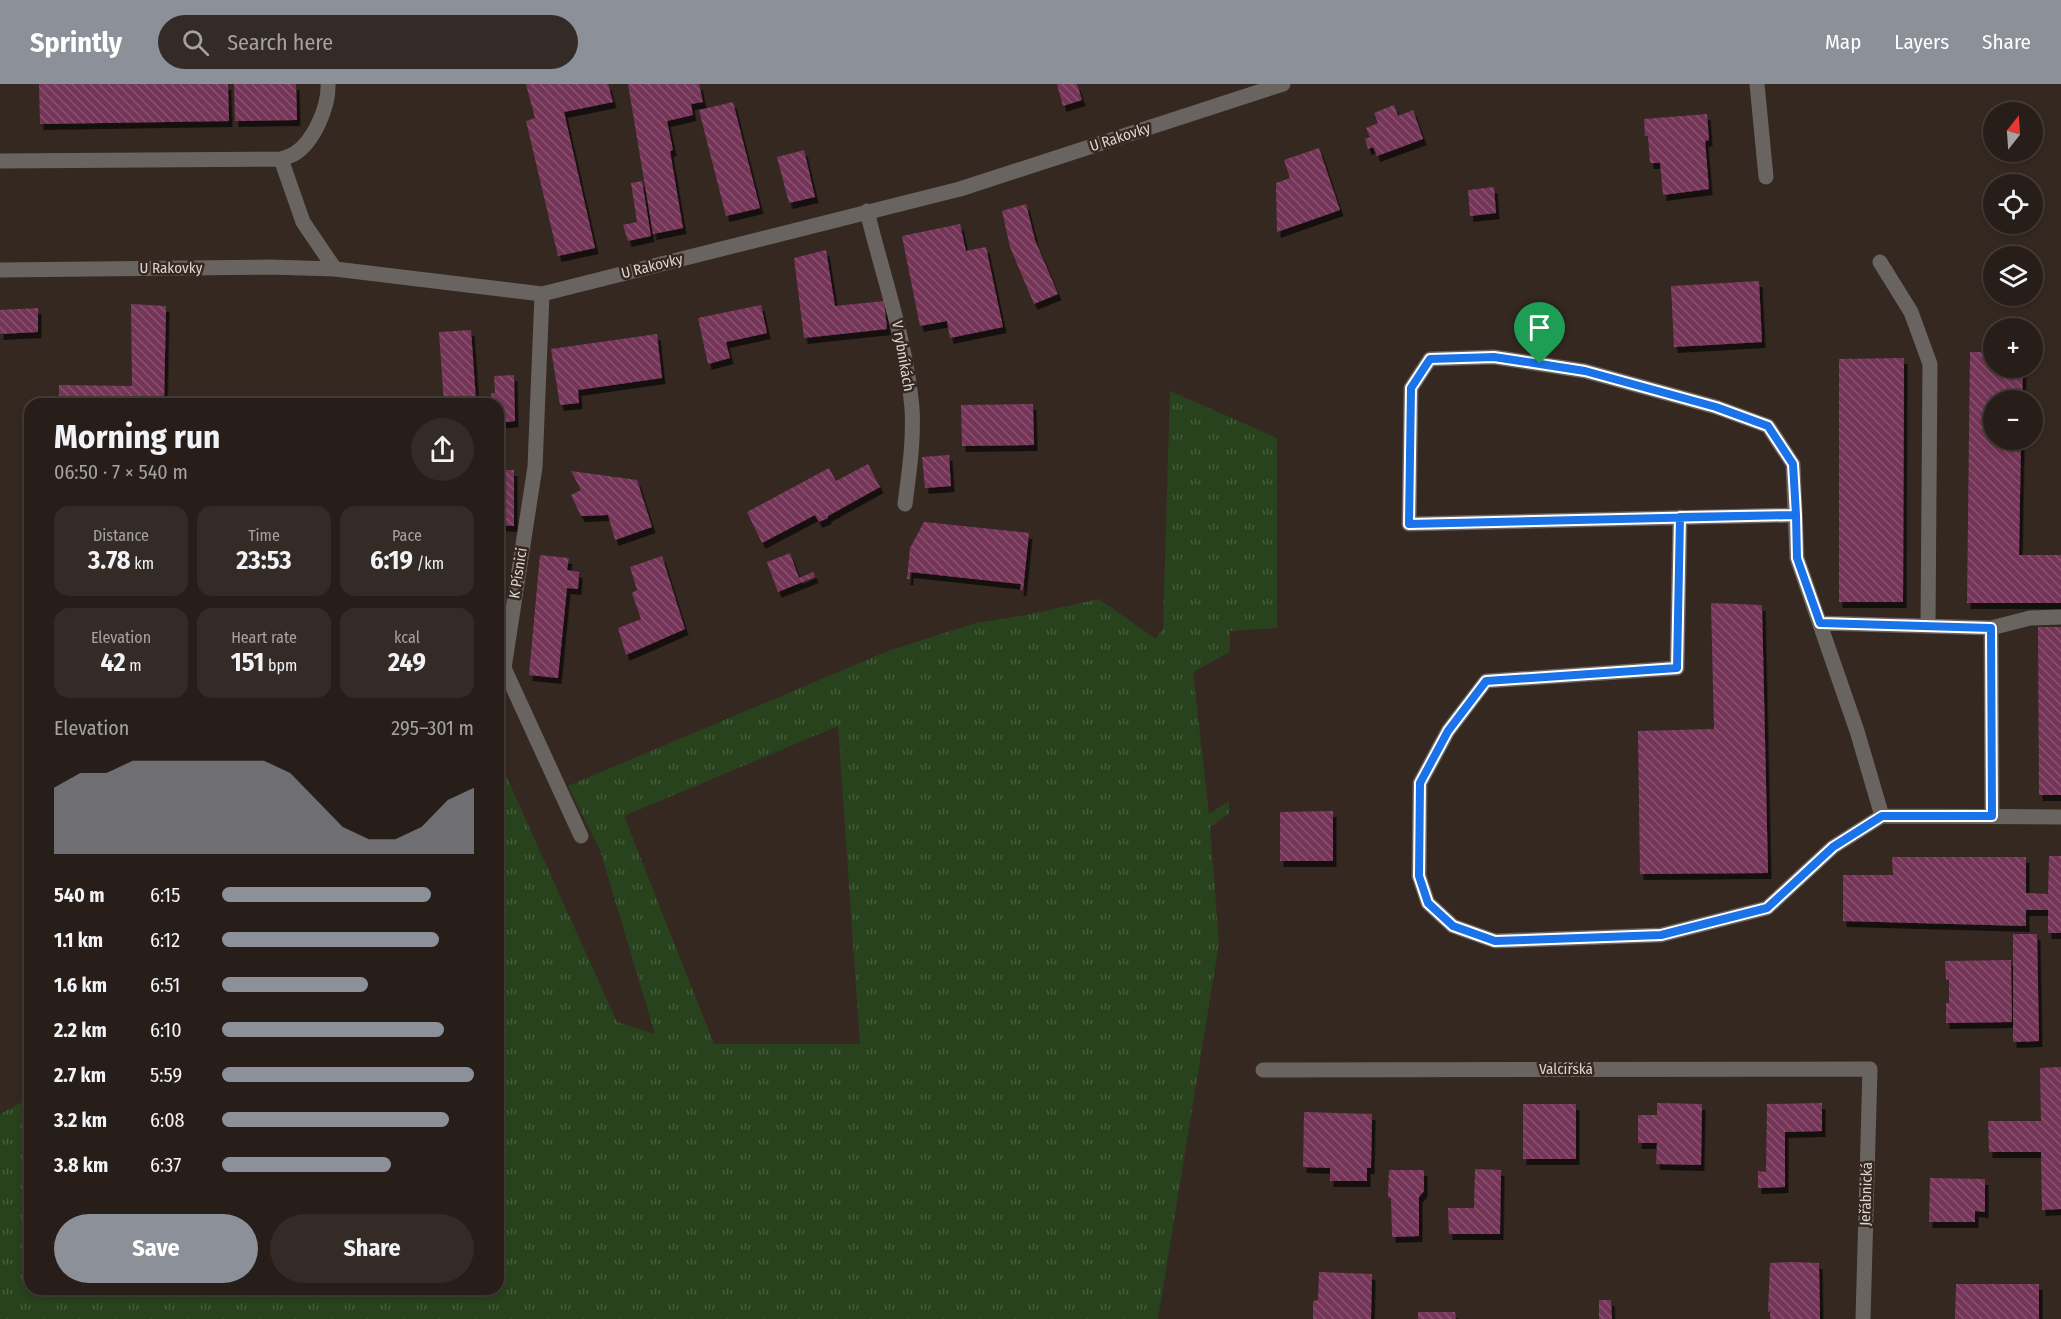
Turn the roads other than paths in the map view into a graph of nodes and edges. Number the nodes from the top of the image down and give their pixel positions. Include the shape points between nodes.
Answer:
1 (328, 84) edge
2 (1283, 84) edge
3 (1757, 84) edge
4 (280, 159) junction
5 (0, 161) edge
6 (1766, 177) dead end
7 (867, 211) junction
8 (1880, 262) dead end
9 (334, 269) junction
10 (0, 270) edge
11 (542, 294) junction
12 (905, 504) dead end
13 (1796, 515) junction
14 (1680, 517) junction
15 (2061, 617) edge
16 (1820, 623) junction
17 (1928, 626) junction
18 (1991, 628) junction
19 (1882, 816) junction
20 (1992, 816) junction
21 (2061, 817) edge
22 (581, 836) dead end
23 (1870, 1069) joint
24 (1263, 1070) dead end
25 (1863, 1319) edge

1 - 4 street via 326,107 304,146
2 - 7 street, U Rakovky via 960,189
3 - 6 street
4 - 5 street
4 - 9 street via 303,222
7 - 11 street, U Rakovky
7 - 12 street, V rybníkách via 907,368 912,410
8 - 17 street via 1911,312 1930,364
9 - 10 street, U Rakovky
9 - 11 street, U Rakovky
11 - 22 street, K Písnici via 534,466 504,668
13 - 14 street
13 - 14 street via 1793,464 1768,426 1716,407 1585,371 1494,357 1430,359 1411,388 1409,524
13 - 16 street via 1797,558
14 - 19 street via 1677,668 1486,681 1448,731 1420,783 1419,876 1428,903 1453,926 1495,941 1661,935 1767,908 1833,847
15 - 18 street via 2030,618
16 - 17 street
16 - 19 street
17 - 18 street
18 - 20 street
19 - 20 street
20 - 21 street
23 - 24 street, Valcířská
23 - 25 street, Jeřábnická

